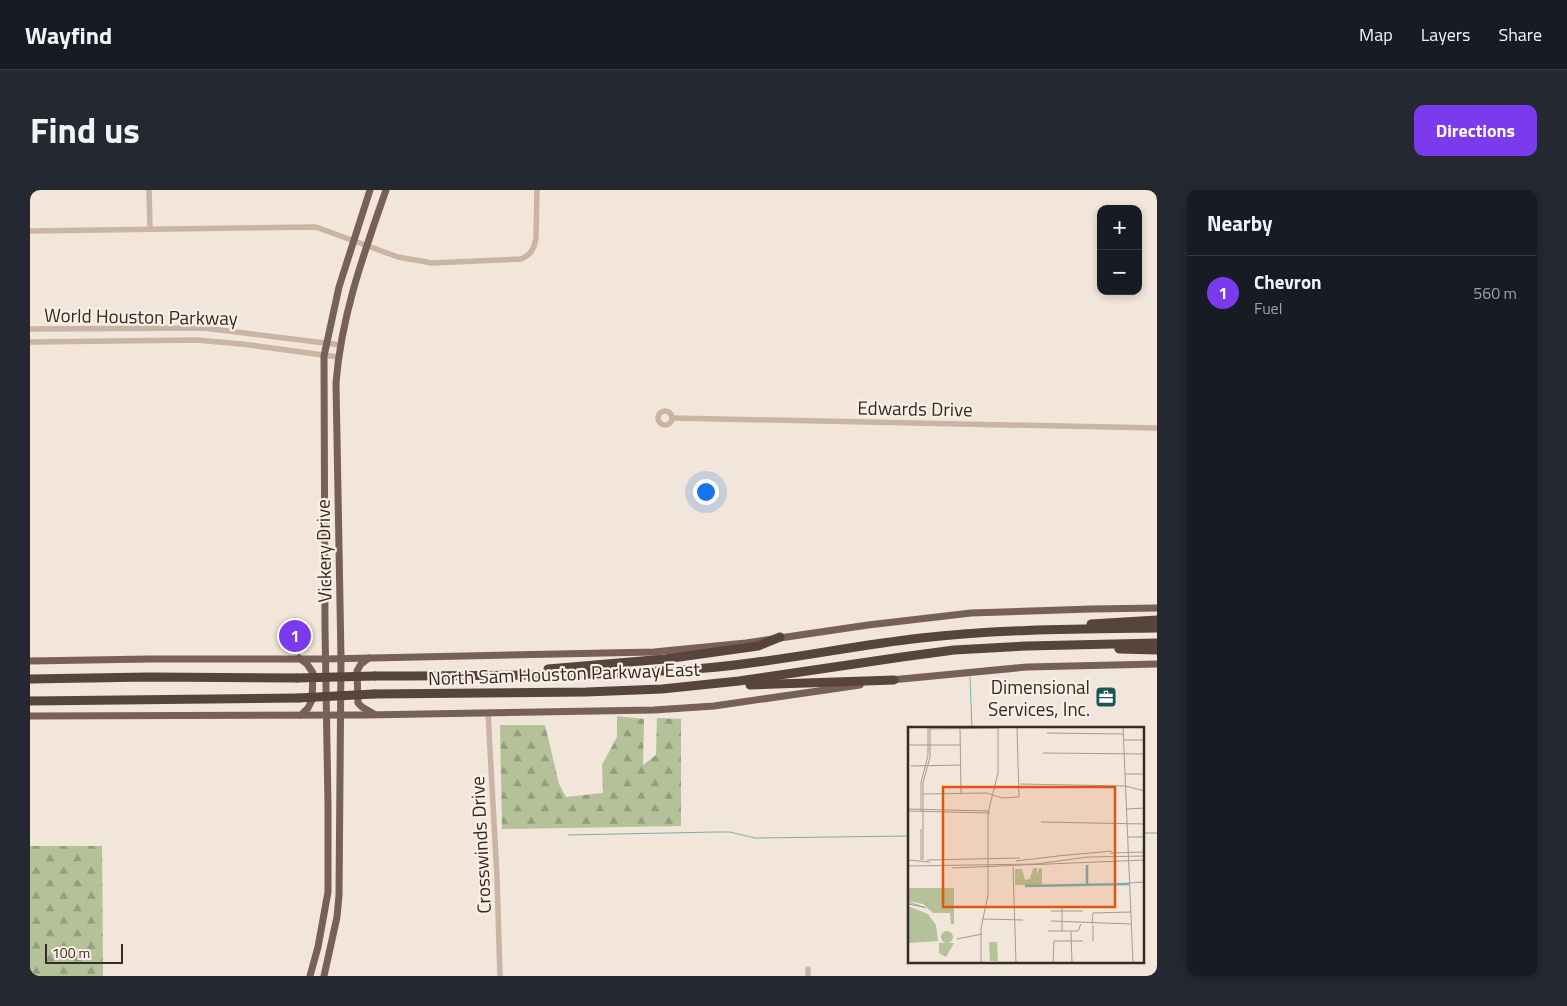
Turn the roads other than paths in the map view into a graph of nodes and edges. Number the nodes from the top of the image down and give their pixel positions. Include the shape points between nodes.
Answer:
1 (149, 190) edge
2 (370, 190) edge
3 (386, 190) edge
4 (537, 190) edge
5 (150, 229) junction
6 (30, 230) edge
7 (353, 241) junction
8 (367, 246) junction
9 (70, 328) junction
10 (166, 328) junction
11 (30, 329) edge
12 (243, 332) junction
13 (166, 340) junction
14 (71, 341) junction
15 (30, 342) edge
16 (327, 343) junction
17 (242, 344) junction
18 (340, 345) junction
19 (324, 356) junction
20 (338, 357) junction
21 (672, 418) dead end
22 (325, 419) junction
23 (338, 419) junction
24 (1157, 428) edge
25 (324, 496) junction
26 (339, 496) junction
27 (1157, 608) edge
28 (1157, 620) edge
29 (1157, 628) edge
30 (991, 632) junction
31 (780, 637) junction
32 (1157, 643) edge
33 (1027, 646) junction
34 (1157, 650) edge
35 (299, 658) junction
36 (341, 658) junction
37 (369, 658) junction
38 (325, 659) junction
39 (30, 661) edge
40 (1157, 664) edge
41 (483, 675) junction
42 (30, 679) edge
43 (894, 680) junction
44 (685, 687) junction
45 (164, 700) junction
46 (30, 701) edge
47 (30, 706) edge
48 (488, 713) junction
49 (340, 714) junction
50 (301, 715) junction
51 (327, 715) junction
52 (375, 715) junction
53 (30, 716) edge
54 (328, 806) junction
55 (340, 807) junction
56 (318, 948) junction
57 (329, 950) junction
58 (310, 976) edge
59 (324, 976) edge
60 (500, 976) edge

1 - 5 street
2 - 7 main road, Vickery Drive
3 - 8 main road, Vickery Drive
4 - 8 street via 535,246 521,259 432,263 398,258
5 - 6 street
5 - 7 street via 316,228
7 - 8 street
7 - 16 main road, Vickery Drive
8 - 18 main road, Vickery Drive
9 - 10 street, World Houston Parkway
9 - 11 street, World Houston Parkway
9 - 14 street
10 - 12 street, World Houston Parkway
10 - 13 street
12 - 16 street, World Houston Parkway
12 - 17 street
13 - 14 street, World Houston Parkway
13 - 17 street, World Houston Parkway
14 - 15 street, World Houston Parkway
16 - 18 street, World Houston Parkway
16 - 19 main road, Vickery Drive
17 - 19 street, World Houston Parkway
18 - 20 main road, Vickery Drive
19 - 20 street, World Houston Parkway
19 - 22 main road, Vickery Drive
20 - 23 main road, Vickery Drive
21 - 24 street, Edwards Drive
22 - 23 main road
22 - 25 main road, Vickery Drive
23 - 26 main road, Vickery Drive
25 - 26 main road
25 - 38 main road, Vickery Drive
26 - 36 main road, Vickery Drive
27 - 31 main road, North Sam Houston Parkway East via 971,613
28 - 30 highway
29 - 30 highway, North Sam Houston Parkway East
30 - 41 highway, North Sam Houston Parkway East via 895,641 710,668 632,673
31 - 37 main road, North Sam Houston Parkway East via 654,652
31 - 41 highway via 758,646 665,659
32 - 33 highway, North Sam Houston Parkway East
33 - 34 highway
33 - 44 highway, North Sam Houston Parkway East via 928,653
35 - 38 main road, North Sam Houston Parkway East
35 - 39 main road, North Sam Houston Parkway East
35 - 50 main road via 313,673 312,700
36 - 37 main road, North Sam Houston Parkway East
36 - 38 main road, North Sam Houston Parkway East
36 - 49 main road, Vickery Drive
37 - 52 main road via 360,664 357,671 358,703
38 - 51 main road, Vickery Drive
40 - 43 main road, North Sam Houston Parkway East via 1027,667
41 - 42 highway, North Sam Houston Parkway East, bridge
43 - 44 highway
43 - 48 main road, North Sam Houston Parkway East via 713,706 634,711
44 - 45 highway, North Sam Houston Parkway East, bridge via 586,692
45 - 46 highway, North Sam Houston Parkway East
45 - 47 highway
48 - 52 main road, North Sam Houston Parkway East
48 - 60 street, Crosswinds Drive
49 - 51 main road, North Sam Houston Parkway East
49 - 52 main road, North Sam Houston Parkway East
49 - 55 main road, Vickery Drive
50 - 51 main road, North Sam Houston Parkway East
50 - 53 main road, North Sam Houston Parkway East
51 - 54 main road, Vickery Drive
54 - 55 main road
54 - 56 main road, Vickery Drive via 328,892
55 - 57 main road, Vickery Drive via 339,895
56 - 57 main road
56 - 58 main road, Vickery Drive
57 - 59 main road, Vickery Drive

